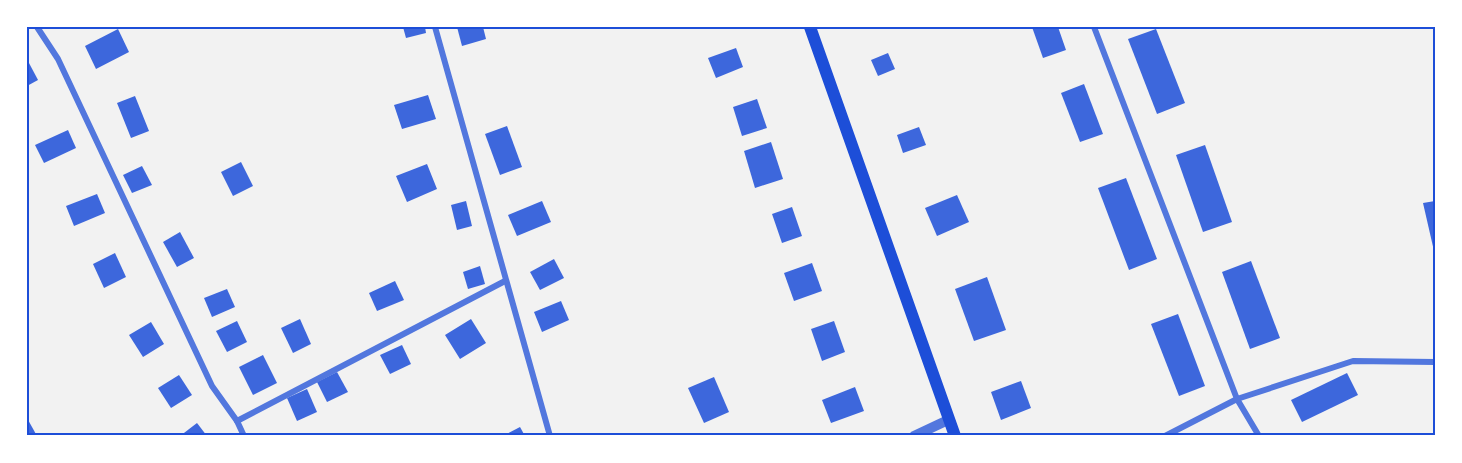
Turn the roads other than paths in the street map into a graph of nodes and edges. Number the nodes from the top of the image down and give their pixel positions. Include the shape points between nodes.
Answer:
1 (37, 27) edge
2 (435, 27) edge
3 (810, 27) edge
4 (1094, 27) edge
5 (505, 281) junction
6 (1435, 362) edge
7 (1237, 399) junction
8 (948, 420) junction
9 (237, 421) junction
10 (244, 436) edge
11 (550, 436) edge
12 (914, 436) edge
13 (955, 436) edge
14 (1165, 436) edge
15 (1259, 436) edge

1 - 9 street via 58,59 212,386
2 - 5 street
3 - 8 main road
4 - 7 street
5 - 9 street
5 - 11 street
6 - 7 street via 1353,361
7 - 14 street
7 - 15 street
8 - 12 street
8 - 13 main road
9 - 10 street

